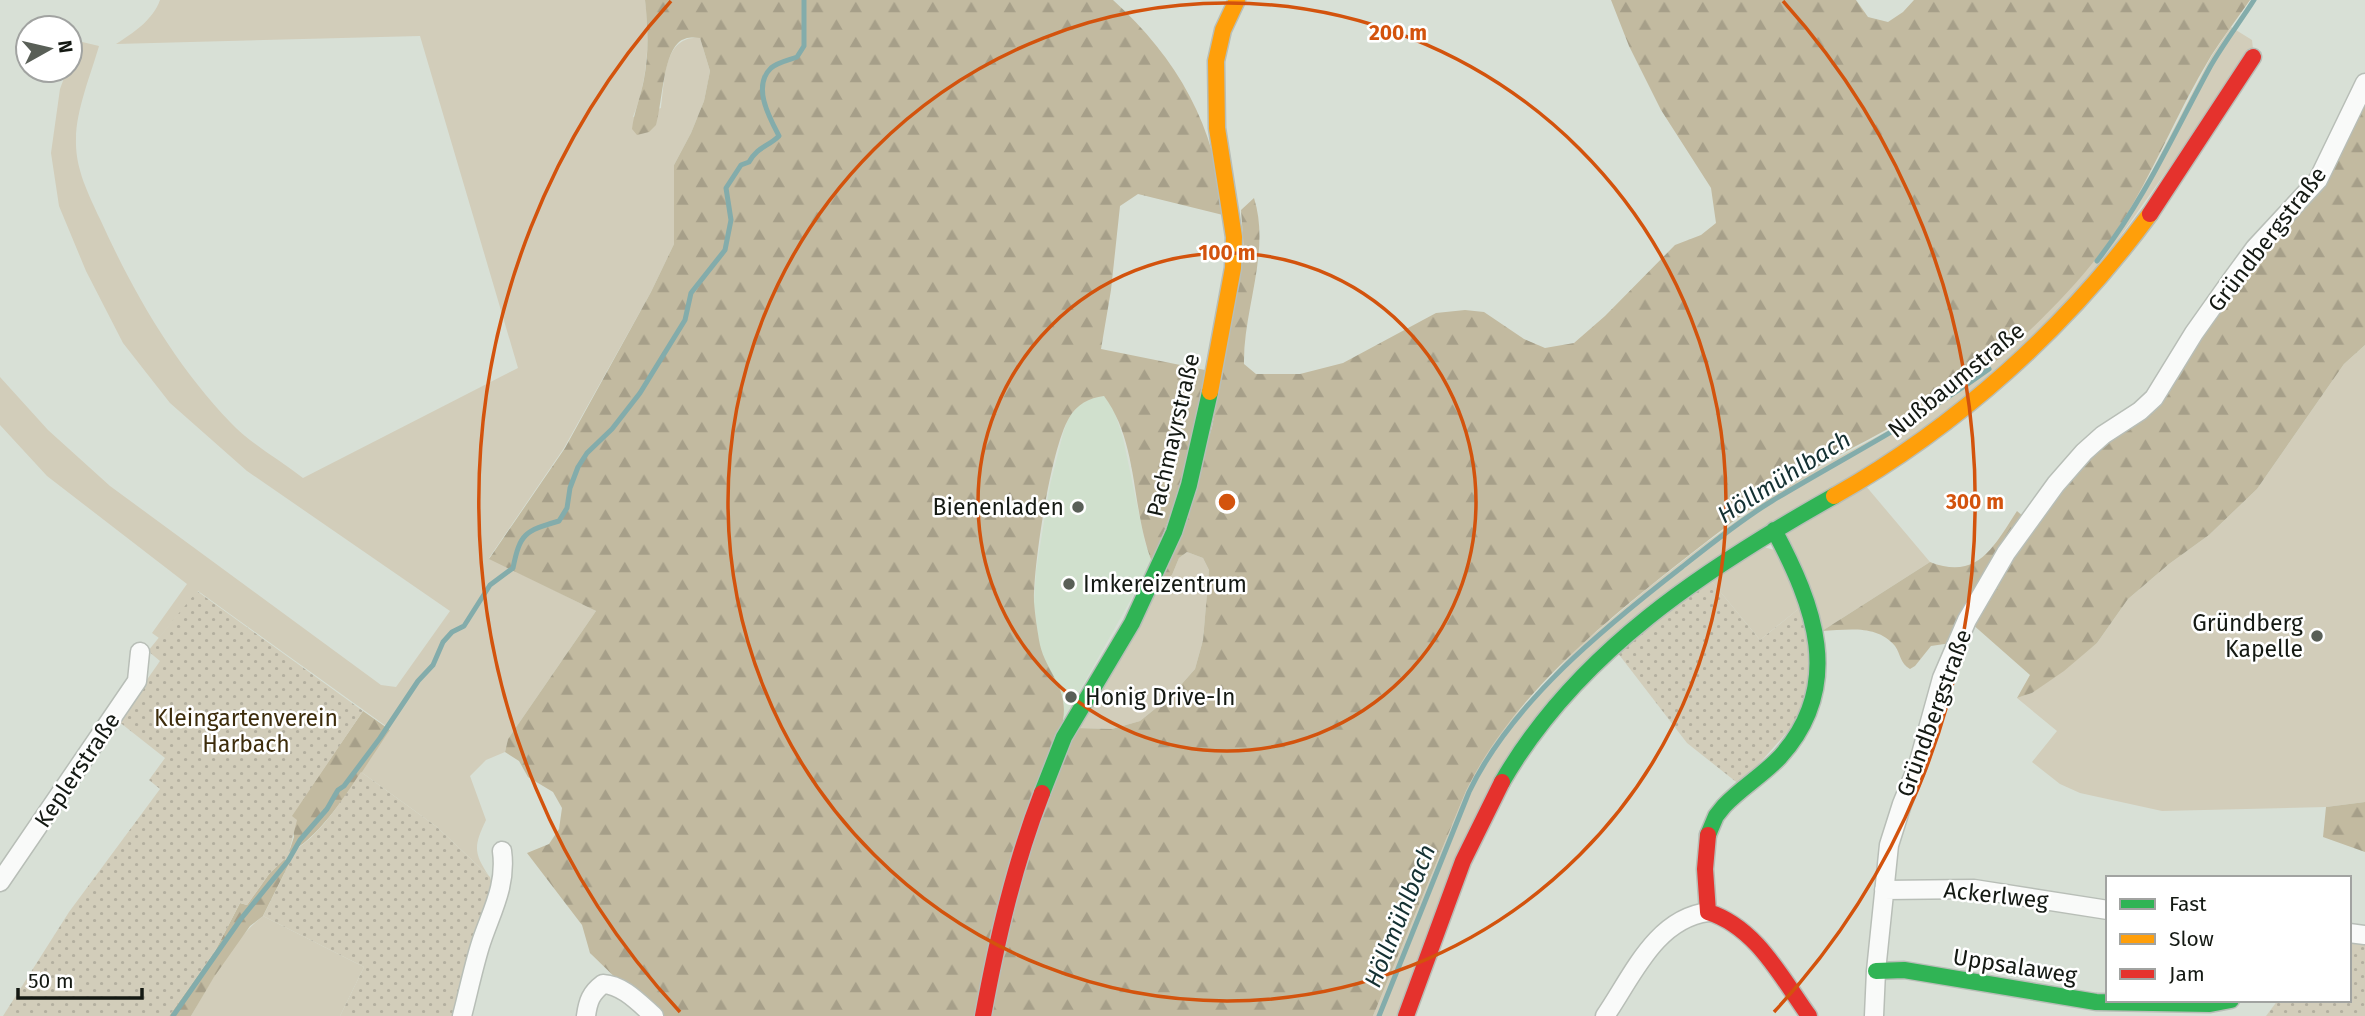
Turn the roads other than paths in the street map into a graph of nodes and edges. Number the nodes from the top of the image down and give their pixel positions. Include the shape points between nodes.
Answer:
1 (1237, 0) edge
2 (2253, 57) dead end
3 (2365, 83) edge
4 (1773, 530) junction
5 (140, 652) dead end
6 (502, 851) dead end
7 (5, 863) edge
8 (0, 883) edge
9 (1884, 890) junction
10 (2106, 910) edge
11 (1708, 912) junction
12 (1876, 971) junction
13 (2220, 1002) edge
14 (462, 1016) edge
15 (586, 1016) edge
16 (654, 1016) edge
17 (983, 1016) edge
18 (1406, 1016) edge
19 (1605, 1016) edge
20 (1809, 1016) edge
21 (1874, 1016) edge

1 - 17 street, Pachmayrstraße via 1216,61 1215,99 1233,226 1233,268 1189,485 1147,592 1064,737 1038,803 1013,881
2 - 4 street, Nußbaumstraße via 2136,233 2074,308 1912,448
3 - 9 street, Gründbergstraße via 2318,180 2255,248 2154,398 2094,444 2056,484 1984,589 1941,678 1919,765 1894,827
4 - 11 street via 1811,615 1819,653 1815,689 1805,720 1788,747 1728,803 1712,825 1706,854
4 - 18 street, Nußbaumstraße via 1648,617 1586,674 1531,738 1479,825
5 - 7 street, Keplerstraße via 137,681
6 - 14 street via 502,887 480,945
7 - 8 street, Keplerstraße
9 - 10 street, Ackerlweg via 1974,889
9 - 12 street, Gründbergstraße
11 - 19 street via 1678,923 1661,936
11 - 20 street via 1746,933
12 - 13 street, Uppsalaweg via 1904,970 2096,1002
12 - 21 street, Gründbergstraße
15 - 16 street via 588,1001 603,984 612,984

